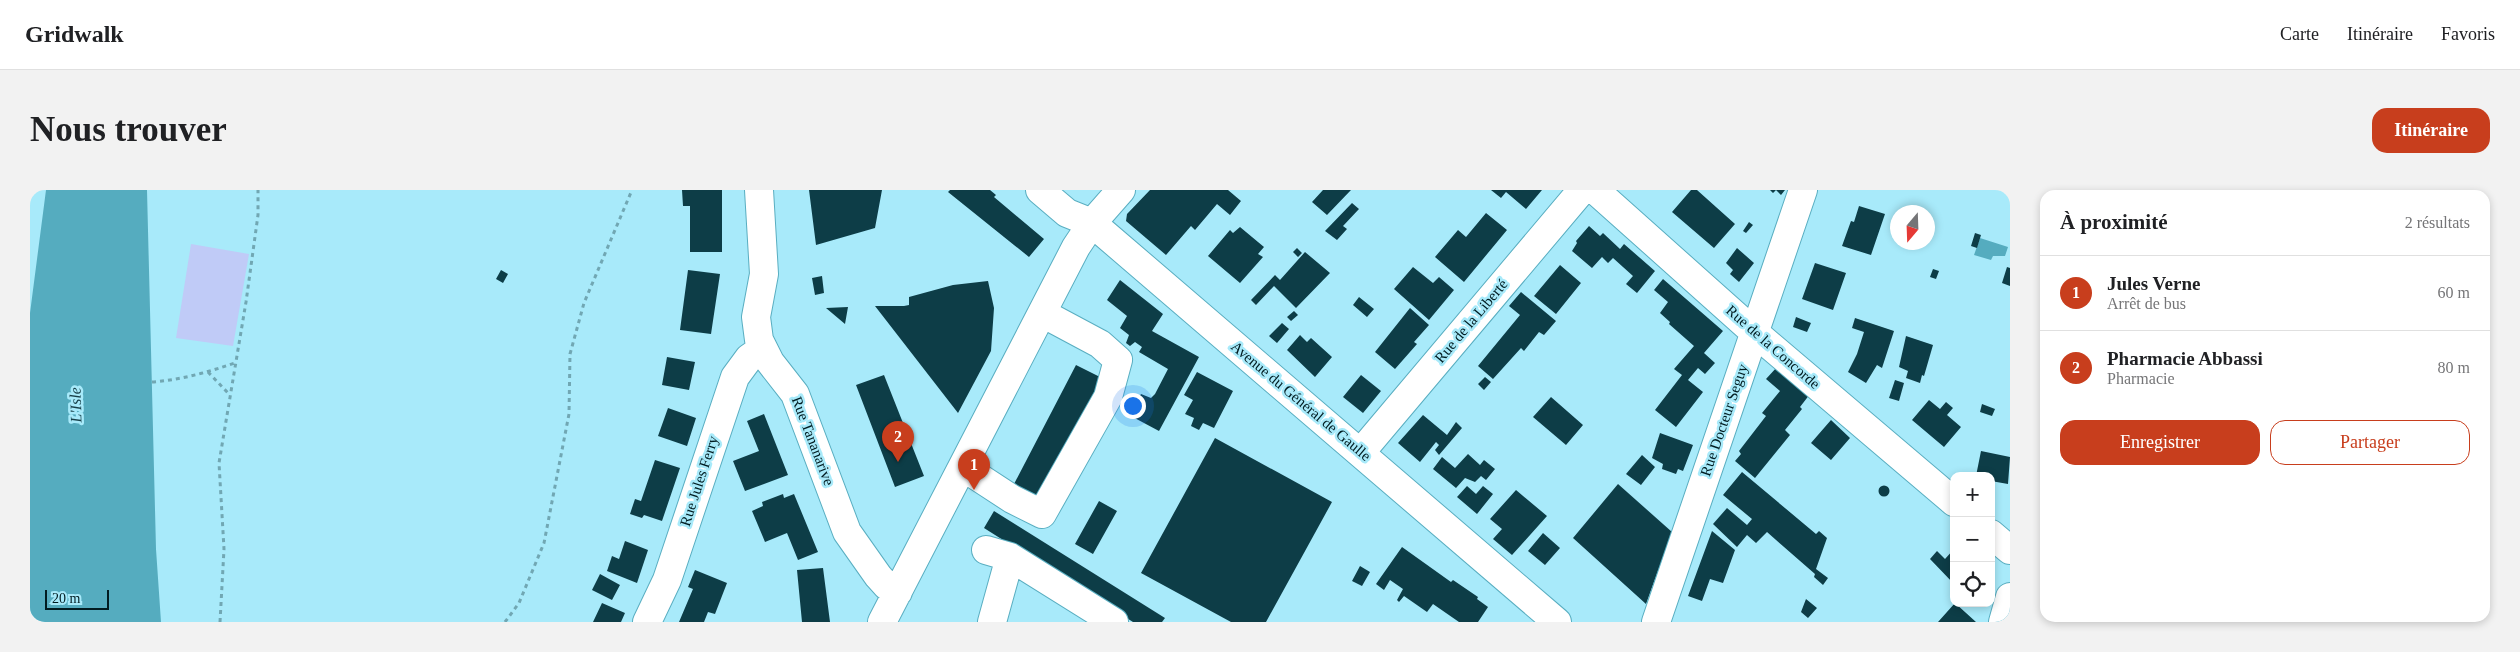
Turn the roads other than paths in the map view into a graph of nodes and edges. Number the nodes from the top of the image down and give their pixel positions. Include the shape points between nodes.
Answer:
1 (759, 190) edge
2 (1040, 190) edge
3 (1066, 190) edge
4 (1121, 190) edge
5 (1582, 190) edge
6 (1595, 190) edge
7 (1803, 190) edge
8 (1092, 223) junction
9 (1042, 313) junction
10 (1754, 332) junction
11 (762, 349) junction
12 (1361, 452) junction
13 (963, 467) junction
14 (1950, 499) edge
15 (1995, 537) edge
16 (2010, 550) edge
17 (898, 592) junction
18 (2010, 597) edge
19 (1083, 613) edge
20 (647, 622) edge
21 (882, 622) edge
22 (992, 622) edge
23 (1114, 622) edge
24 (1557, 622) edge
25 (1656, 622) edge
26 (2003, 622) edge

1 - 11 street, Rue Tananarive via 764,274 756,317
2 - 8 street, Avenue du Général de Gaulle via 1067,213
3 - 8 street via 1077,199
4 - 8 street
5 - 12 street, Rue de la Liberté
6 - 10 street, Rue de la Concorde
7 - 10 street, Rue Docteur Seguy
8 - 9 street
8 - 12 street, Avenue du Général de Gaulle
9 - 13 street
9 - 13 street via 1100,344 1118,360 1108,397 1042,514
10 - 14 street, Rue de la Concorde
10 - 25 street, Rue Docteur Seguy
11 - 17 street, Rue Tananarive via 795,394 847,532 878,576
11 - 20 street, Rue Jules Ferry via 749,358 735,377 667,580
12 - 24 street, Avenue du Général de Gaulle
13 - 17 street
15 - 16 street
17 - 21 street
18 - 26 street
19 - 22 street via 998,553
19 - 23 street

